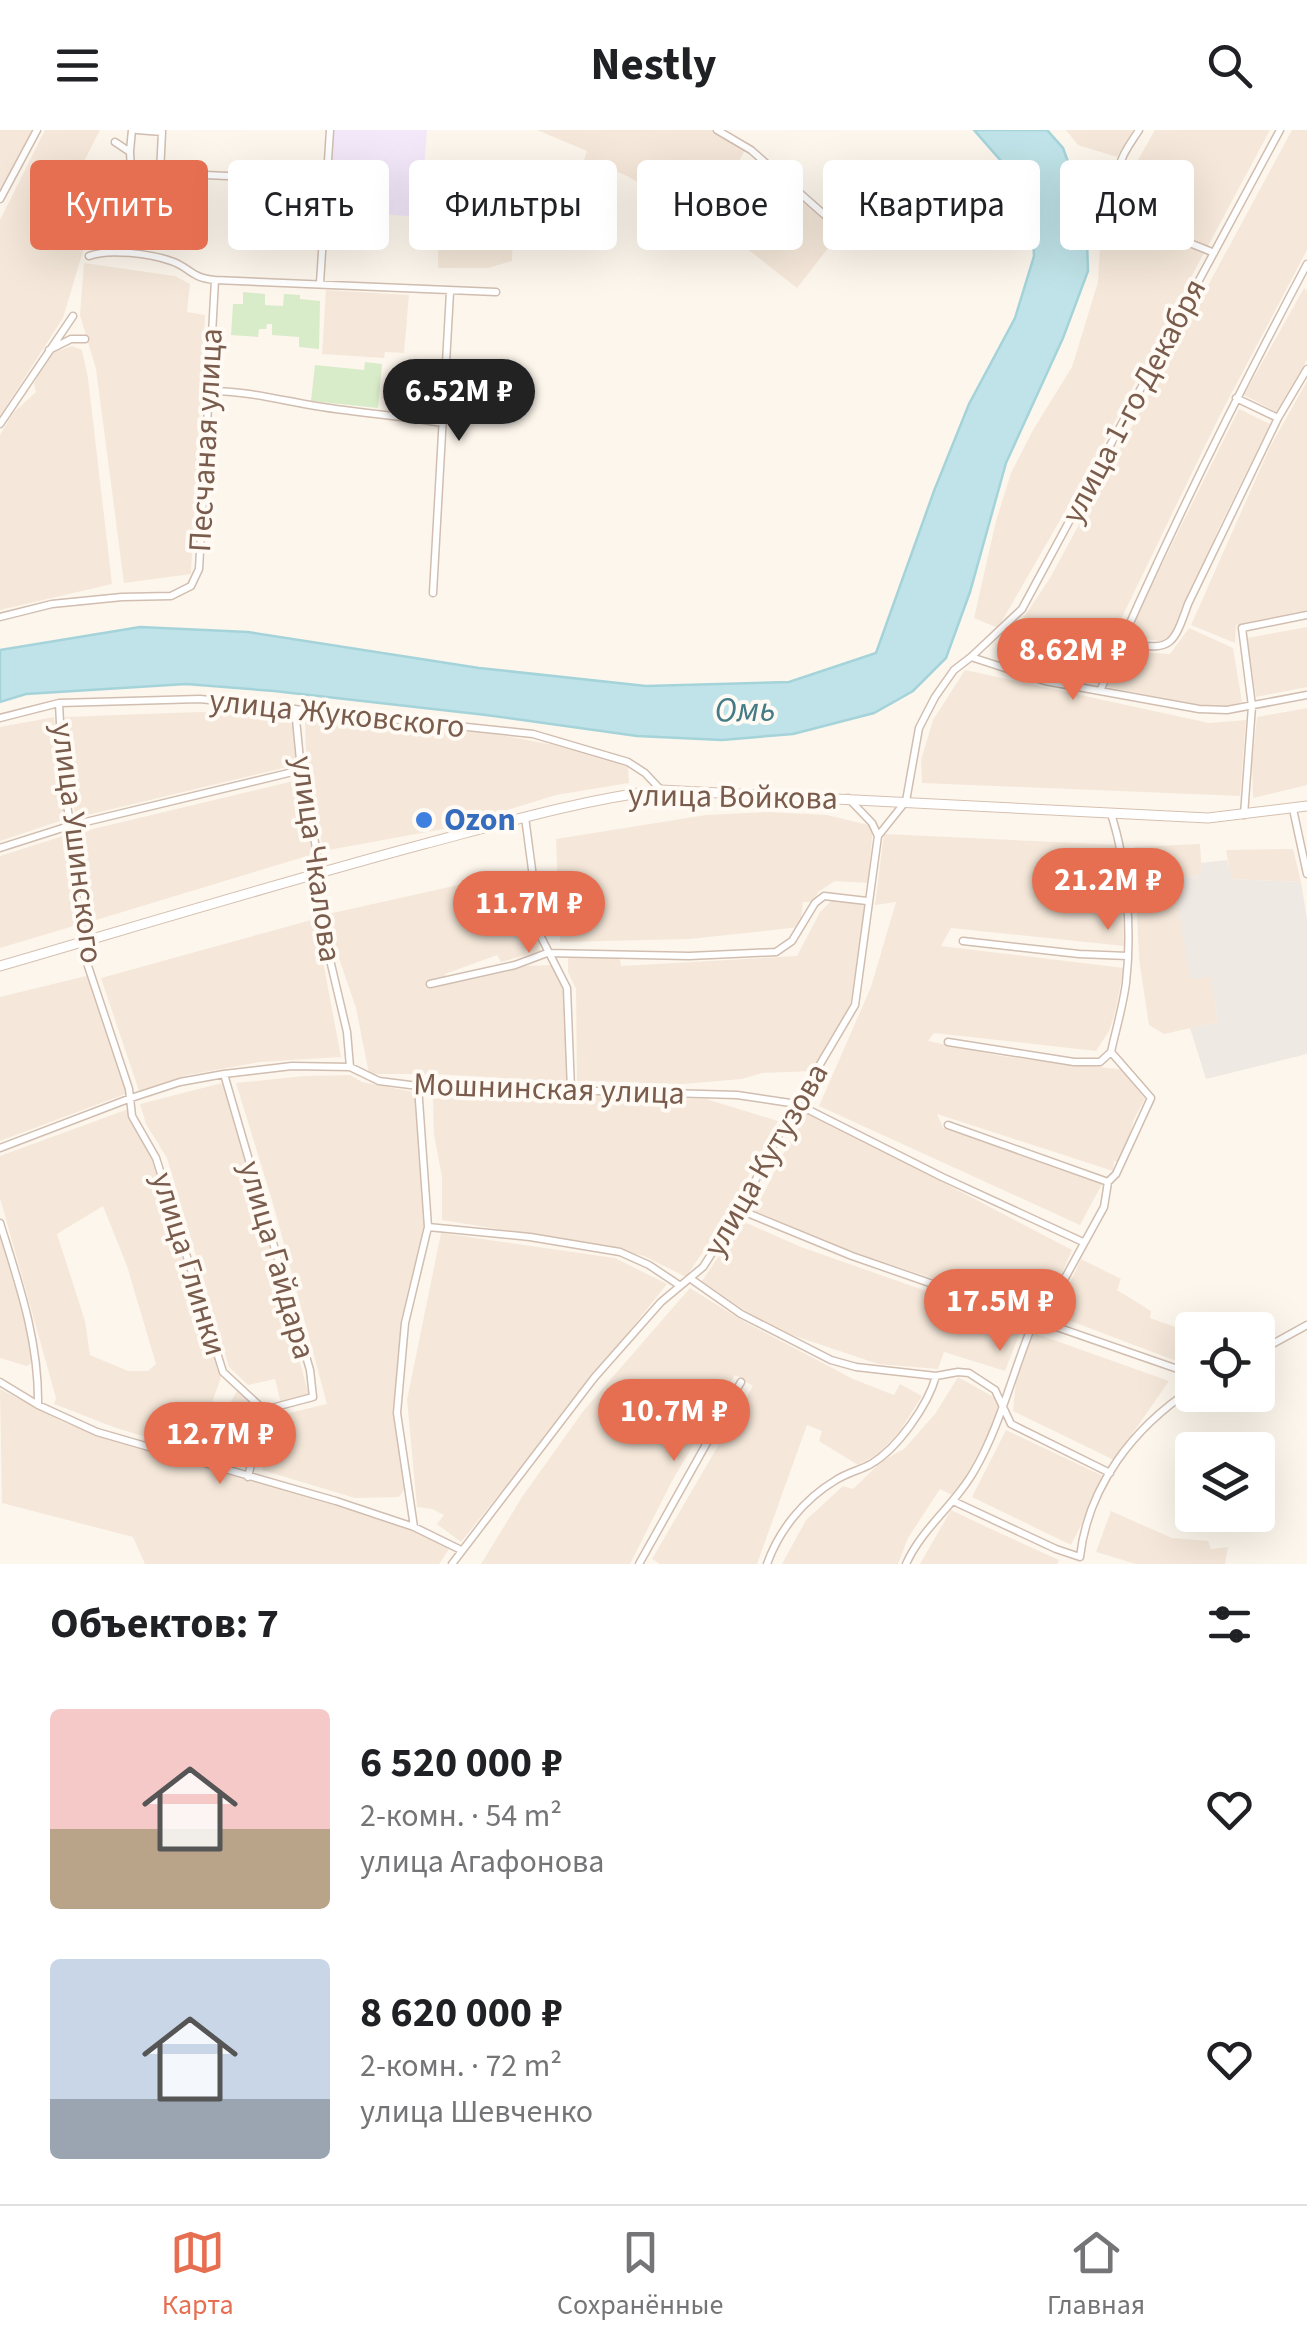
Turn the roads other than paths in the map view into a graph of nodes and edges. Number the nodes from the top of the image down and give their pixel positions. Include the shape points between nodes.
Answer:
1 (37, 130) edge
2 (134, 130) edge
3 (330, 130) edge
4 (718, 130) edge
5 (1139, 130) edge
6 (1280, 130) edge
7 (115, 142) dead end
8 (130, 152) junction
9 (130, 160) edge
10 (161, 160) edge
11 (328, 160) edge
12 (0, 199) edge
13 (823, 214) edge
14 (322, 250) edge
15 (1214, 254) junction
16 (89, 256) dead end
17 (1307, 264) edge
18 (215, 280) junction
19 (1303, 281) edge
20 (320, 284) junction
21 (450, 292) junction
22 (496, 292) dead end
23 (74, 316) dead end
24 (85, 338) dead end
25 (49, 350) junction
26 (1307, 369) edge
27 (210, 391) junction
28 (1236, 398) junction
29 (1278, 418) junction
30 (442, 423) junction
31 (0, 424) edge
32 (433, 593) dead end
33 (1307, 615) edge
34 (0, 616) edge
35 (1120, 644) junction
36 (970, 658) junction
37 (1101, 689) junction
38 (1307, 695) edge
39 (59, 703) junction
40 (1252, 706) junction
41 (295, 709) junction
42 (0, 718) edge
43 (301, 770) junction
44 (661, 790) junction
45 (848, 798) junction
46 (906, 801) junction
47 (1307, 806) edge
48 (1294, 808) junction
49 (1110, 813) junction
50 (1244, 816) junction
51 (525, 817) junction
52 (69, 826) junction
53 (878, 836) junction
54 (0, 848) edge
55 (317, 874) junction
56 (1307, 874) edge
57 (867, 901) junction
58 (88, 940) junction
59 (962, 941) dead end
60 (547, 953) junction
61 (1128, 956) junction
62 (0, 966) edge
63 (430, 984) dead end
64 (948, 1042) dead end
65 (1111, 1052) junction
66 (350, 1067) junction
67 (224, 1074) junction
68 (418, 1086) junction
69 (571, 1090) junction
70 (131, 1098) junction
71 (798, 1104) junction
72 (948, 1125) dead end
73 (0, 1148) edge
74 (1108, 1182) junction
75 (740, 1210) junction
76 (0, 1223) edge
77 (428, 1227) junction
78 (1083, 1242) junction
79 (691, 1278) junction
80 (678, 1285) junction
81 (1034, 1321) junction
82 (1048, 1324) junction
83 (1307, 1325) edge
84 (1275, 1343) edge
85 (1175, 1368) edge
86 (936, 1376) junction
87 (0, 1382) edge
88 (741, 1382) dead end
89 (1175, 1399) edge
90 (1002, 1400) junction
91 (38, 1405) junction
92 (264, 1410) junction
93 (1110, 1473) junction
94 (248, 1477) junction
95 (952, 1502) junction
96 (414, 1527) junction
97 (461, 1550) junction
98 (452, 1564) edge
99 (639, 1564) edge
100 (767, 1564) edge
101 (906, 1564) edge

1 - 12 street
2 - 8 street
2 - 10 street via 162,132
3 - 11 street
4 - 13 street
5 - 15 street via 1120,162 1120,194 1137,219
6 - 15 street, улица 1-го Декабря
7 - 8 street
8 - 9 street
14 - 20 street
15 - 36 street, улица 1-го Декабря via 1022,609
16 - 18 street, Песчаная улица via 169,260
17 - 19 street
18 - 20 street, Песчаная улица
18 - 27 street, Песчаная улица
19 - 28 street
20 - 21 street, Песчаная улица
21 - 22 street, Песчаная улица
21 - 30 street
23 - 25 street
24 - 25 street
25 - 31 street
26 - 29 street
27 - 30 street
27 - 34 street, Песчаная улица via 198,569 191,586 171,596 52,604
28 - 29 street
28 - 35 street
29 - 35 street via 1177,636 1162,647
30 - 32 street
33 - 40 street via 1242,628
35 - 37 street
36 - 37 street via 1044,681
36 - 46 street, улица 1-го Декабря via 954,670 920,728
37 - 40 street via 1200,709
38 - 40 street
39 - 41 street, улица Жуковского via 200,699
39 - 42 street, улица Жуковского
39 - 52 street, улица Ушинского
40 - 50 street
41 - 43 street, улица Чкалова
41 - 44 street, улица Жуковского via 533,734 628,762
43 - 52 street
43 - 55 street, улица Чкалова
44 - 45 main road, улица Войкова
44 - 51 main road, улица Войкова
45 - 46 main road, улица Войкова
45 - 53 street
46 - 49 main road, улица Войкова
46 - 53 street, улица Кутузова
47 - 48 main road, улица Войкова
48 - 50 main road, улица Войкова
48 - 56 street
49 - 50 main road, улица Войкова
49 - 61 street via 1122,848
51 - 55 main road, улица Войкова
51 - 60 street
52 - 54 street
52 - 58 street, улица Ушинского
53 - 57 street, улица Кутузова
55 - 58 main road, улица Войкова
55 - 66 street, улица Чкалова via 320,926
57 - 60 street via 824,896 776,952
57 - 71 street, улица Кутузова via 855,1005
58 - 62 main road, улица Войкова
58 - 70 street, улица Ушинского via 85,956
59 - 61 street
60 - 63 street
60 - 69 street via 568,988
61 - 65 street
64 - 65 street via 1074,1062 1100,1062
65 - 74 street via 1150,1098
66 - 67 street, Мошнинская улица
66 - 68 street, Мошнинская улица via 379,1081
67 - 70 street, Мошнинская улица
67 - 92 street, улица Гайдара via 310,1370 313,1397
68 - 69 street, Мошнинская улица
68 - 77 street
69 - 71 street, Мошнинская улица
70 - 73 street, Мошнинская улица
70 - 92 street, улица Глинки via 223,1372
71 - 75 street, улица Кутузова
71 - 78 street, Мошнинская улица
72 - 74 street
74 - 78 street via 1104,1207
75 - 79 street, улица Кутузова
75 - 81 street
76 - 91 street via 30,1319
77 - 80 street via 620,1252
77 - 96 street via 406,1323 397,1414
78 - 82 street
79 - 80 street, улица Кутузова
79 - 86 street via 741,1314 831,1360
80 - 97 street, улица Кутузова via 594,1378
81 - 82 street
81 - 90 street
82 - 85 street
83 - 84 street
86 - 90 street via 969,1373
86 - 100 street via 925,1405 884,1455 812,1499 786,1526
87 - 91 street
88 - 99 street
89 - 93 street via 1132,1439
90 - 93 street via 1011,1424
90 - 95 street via 984,1454
91 - 94 street via 97,1432
92 - 94 street
93 - 95 street via 1088,1514 1080,1557
94 - 96 street
95 - 101 street
96 - 97 street
97 - 98 street, улица Кутузова

